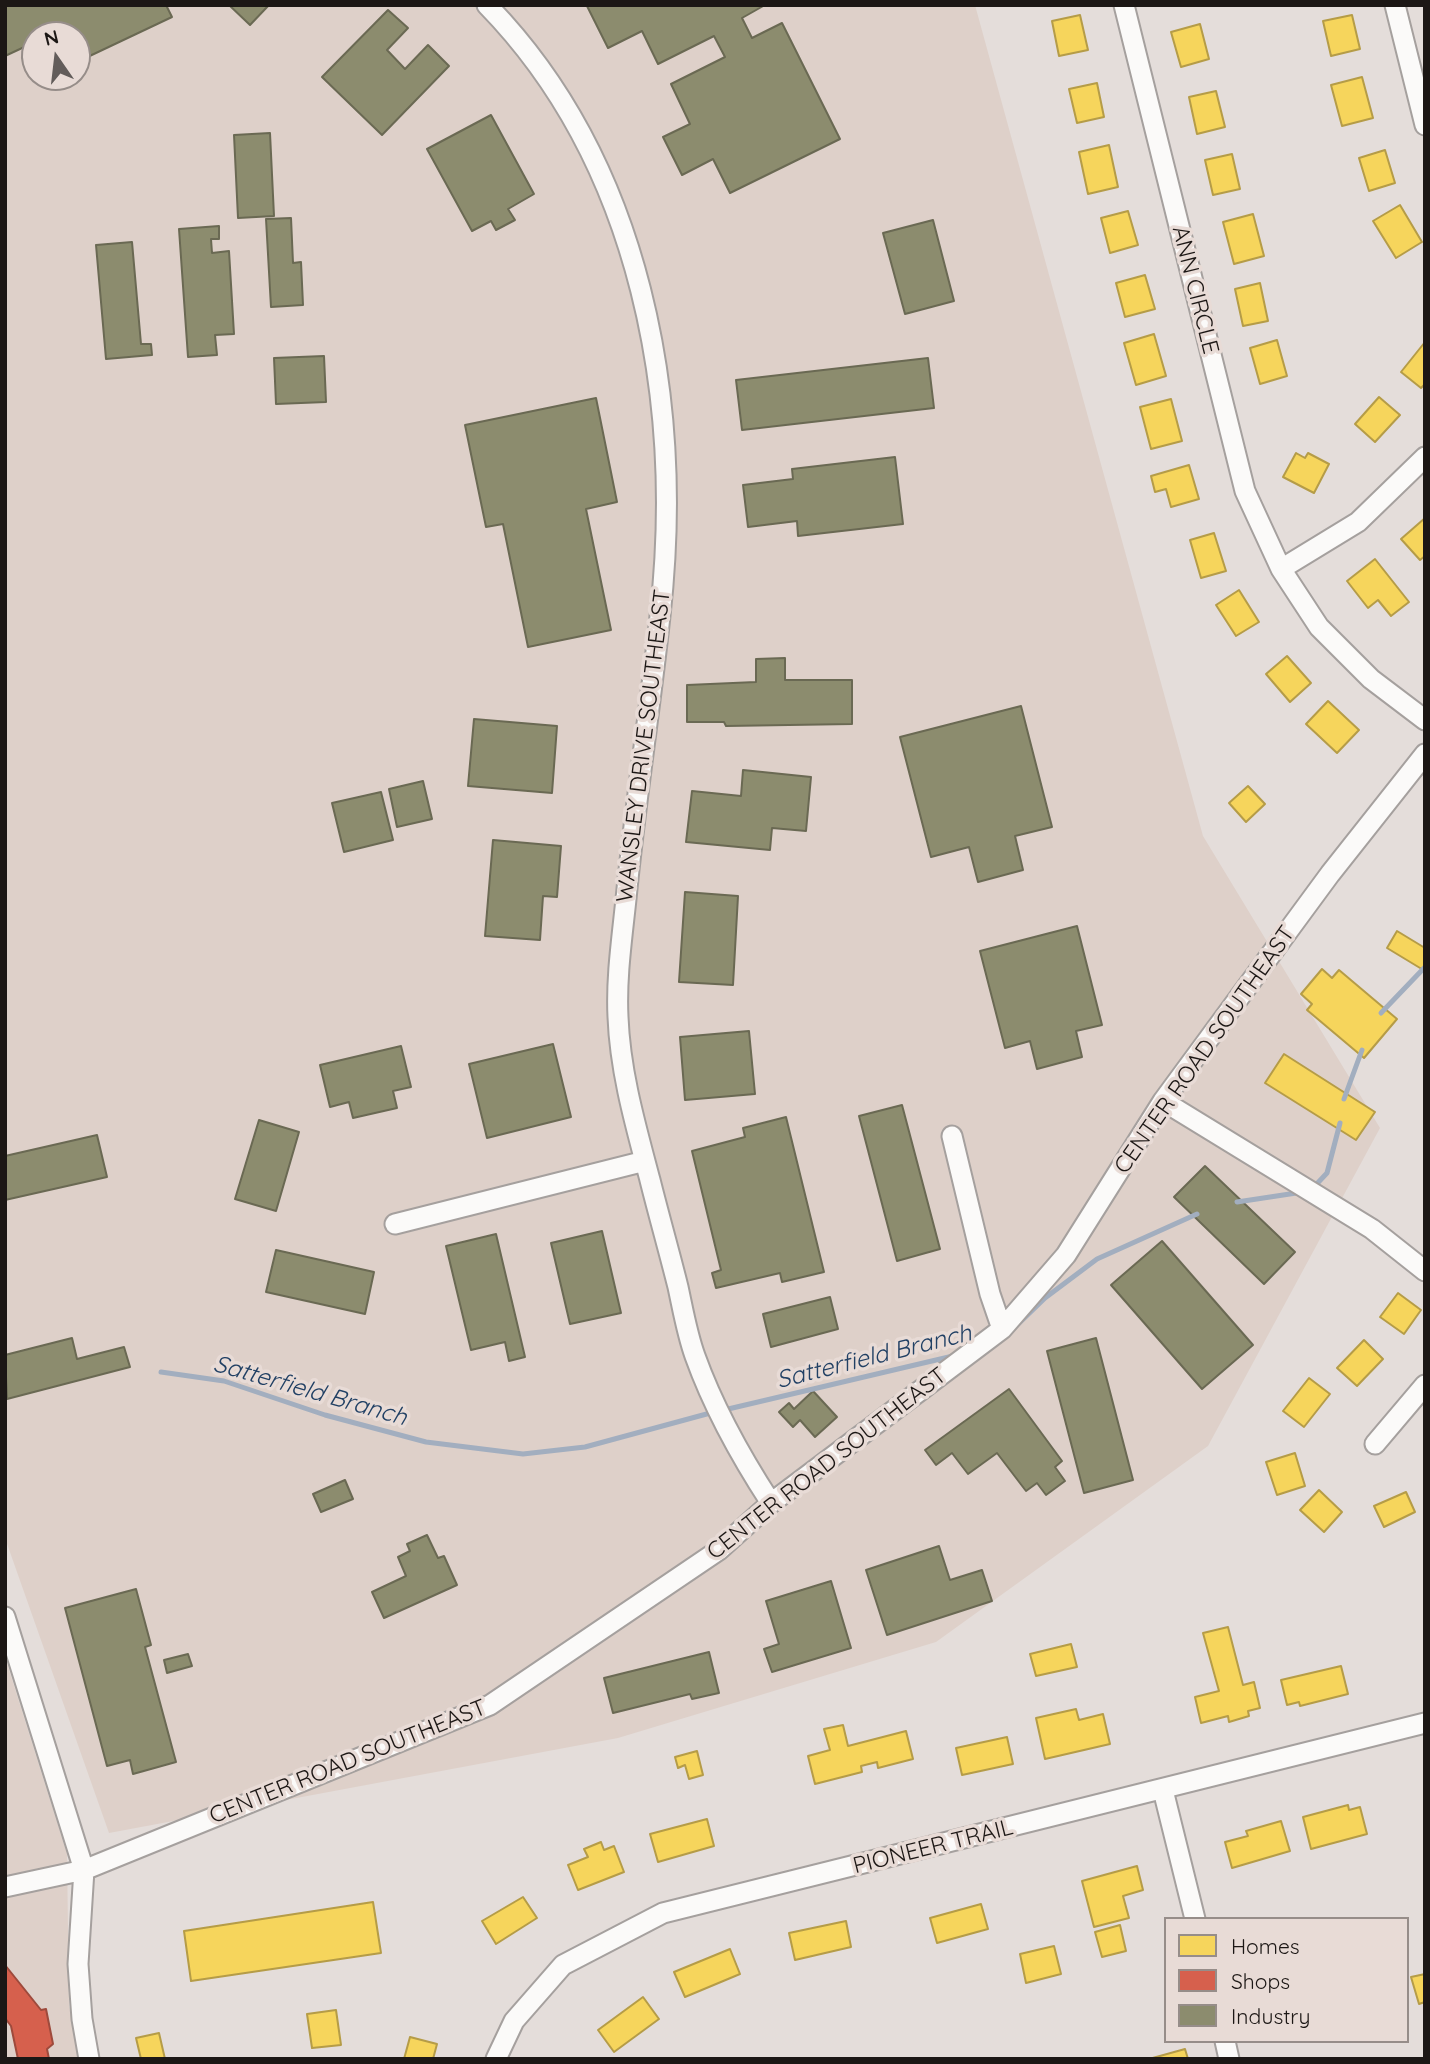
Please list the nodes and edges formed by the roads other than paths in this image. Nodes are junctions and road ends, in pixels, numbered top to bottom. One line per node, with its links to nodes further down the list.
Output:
1 (487, 5): 11 (street, WANSLEY DRIVE SOUTHEAST)
2 (1124, 5): 6 (street, ANN CIRCLE)
3 (1395, 5): 4 (street)
4 (1425, 125)
5 (1425, 457): 6 (street)
6 (1281, 569): 7 (street, ANN CIRCLE)
7 (1425, 720)
8 (1425, 754): 9 (street, CENTER ROAD SOUTHEAST)
9 (1163, 1101): 13 (street); 14 (street, CENTER ROAD SOUTHEAST)
10 (952, 1136): 14 (street)
11 (645, 1161): 12 (street); 17 (street, WANSLEY DRIVE SOUTHEAST)
12 (395, 1224)
13 (1425, 1270)
14 (1002, 1329): 17 (street, CENTER ROAD SOUTHEAST)
15 (1425, 1385): 16 (street)
16 (1375, 1444)
17 (771, 1503): 21 (street, CENTER ROAD SOUTHEAST)
18 (5, 1617): 21 (street)
19 (1425, 1723): 20 (street, PIONEER TRAIL)
20 (1163, 1790): 23 (street); 25 (street, PIONEER TRAIL)
21 (84, 1870): 22 (street, CENTER ROAD SOUTHEAST); 24 (street)
22 (5, 1887)
23 (1195, 1917)
24 (89, 2059)
25 (496, 2059)

